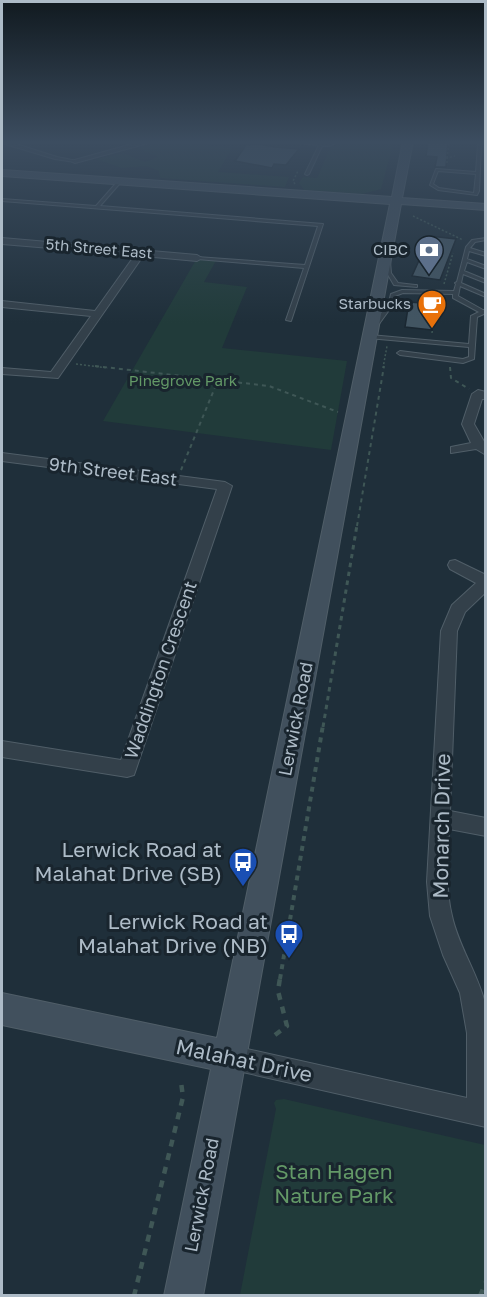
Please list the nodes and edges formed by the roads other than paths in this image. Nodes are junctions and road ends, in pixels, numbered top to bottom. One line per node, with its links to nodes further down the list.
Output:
1 (23, 202): 7 (lane)
2 (102, 202): 7 (lane)
3 (347, 202): 11 (main road)
4 (388, 202): 5 (main road)
5 (395, 202): 8 (main road); 11 (main road, Lerwick Road)
6 (427, 202): 8 (main road)
7 (97, 207): 20 (lane)
8 (443, 207): 9 (main road); 10 (main road); 11 (main road)
9 (486, 207)
10 (486, 213)
11 (391, 227): 14 (main road, Lerwick Road)
12 (486, 239): 15 (lane)
13 (2, 241): 16 (street, 5th Street East)
14 (387, 248): 25 (lane); 31 (main road, Lerwick Road)
15 (467, 249): 17 (lane); 19 (lane)
16 (141, 253): 18 (street, 5th Street East); 29 (street)
17 (486, 255)
18 (197, 258): 20 (lane)
19 (464, 258): 21 (lane); 22 (lane)
20 (307, 267): 30 (lane)
21 (486, 268)
22 (461, 271): 23 (lane); 24 (lane)
23 (486, 282)
24 (457, 283): 25 (lane); 26 (lane)
25 (456, 292): 28 (lane); 31 (lane)
26 (486, 296)
27 (2, 304): 29 (street)
28 (484, 311): 32 (lane)
29 (97, 314): 34 (street)
30 (289, 320)
31 (371, 333): 32 (lane); 46 (main road, Lerwick Road)
32 (472, 346): 33 (lane)
33 (400, 353)
34 (2, 371)
35 (482, 395): 36 (street)
36 (482, 448): 37 (street)
37 (456, 450)
38 (2, 457): 39 (street, 9th Street East)
39 (225, 486): 42 (street, Waddington Crescent)
40 (455, 565): 41 (street)
41 (486, 582): 43 (street, Monarch Drive)
42 (2, 749)
43 (440, 818): 44 (street); 47 (street, Monarch Drive)
44 (486, 827)
45 (2, 1010): 46 (main road, Malahat Drive)
46 (229, 1057): 47 (street, Malahat Drive); 48 (main road, Lerwick Road)
47 (483, 1114)
48 (183, 1296)

